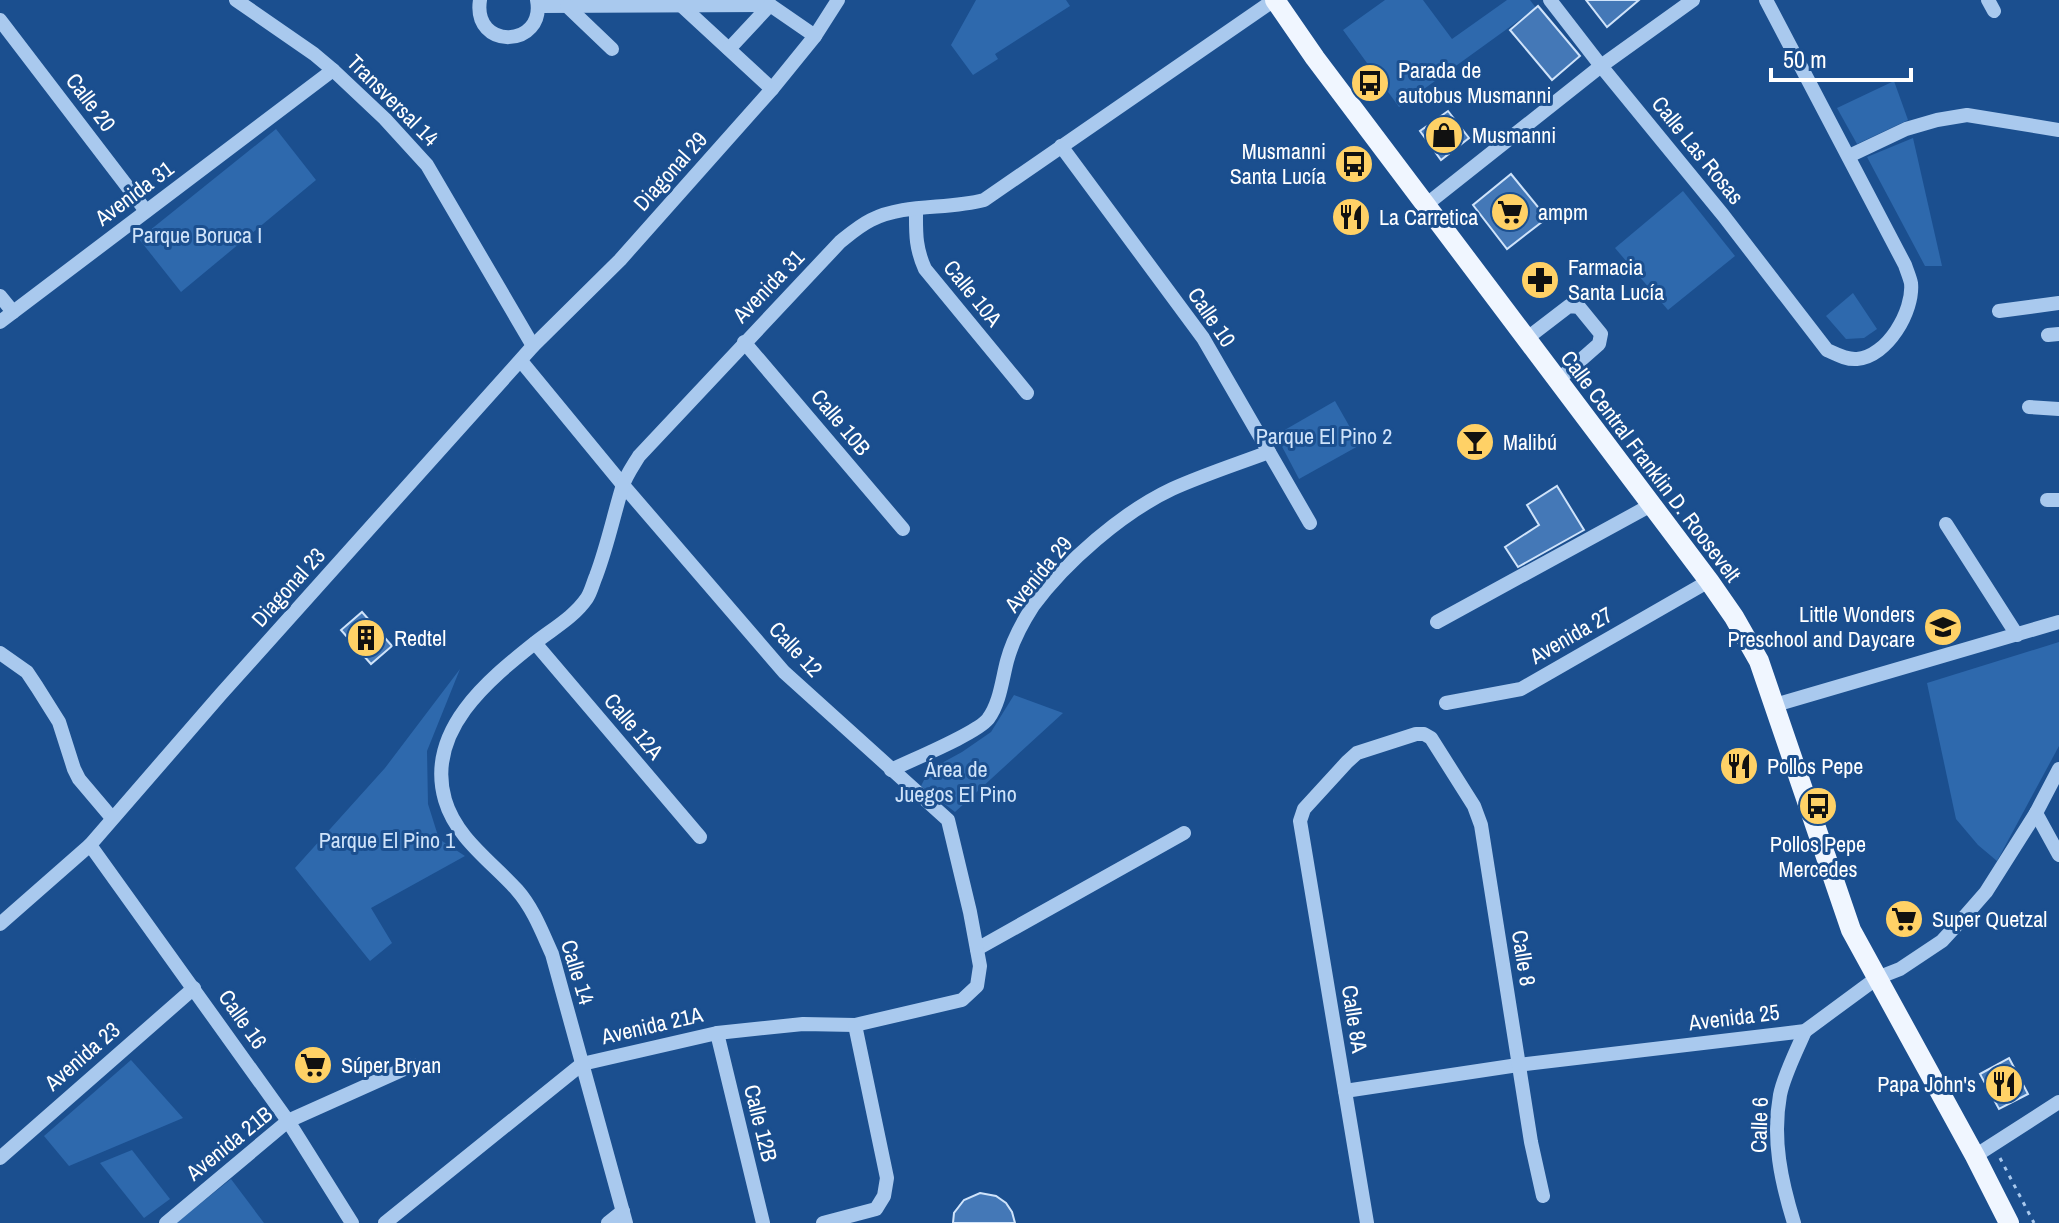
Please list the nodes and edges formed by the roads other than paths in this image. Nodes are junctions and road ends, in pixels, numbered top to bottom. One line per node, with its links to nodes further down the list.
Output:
1 (236, 0): 17 (street, Transversal 14)
2 (838, 0): 13 (street, Diagonal 29)
3 (1274, 0): 20 (street, Avenida 31); 22 (main road, Calle Central Franklin D. Roosevelt)
4 (1550, 0): 16 (street, Calle Las Rosas)
5 (1693, 0): 16 (street)
6 (1766, 0): 21 (street)
7 (478, 1): 8 (street)
8 (538, 3): 11 (street)
9 (681, 5): 10 (street); 11 (street); 15 (street)
10 (770, 5): 13 (street); 15 (street)
11 (567, 6): 14 (street)
12 (0, 20): 24 (street, Calle 20)
13 (815, 36): 18 (street, Diagonal 29)
14 (612, 49)
15 (729, 49): 18 (street)
16 (1601, 66): 21 (street, Calle Las Rosas); 22 (street)
17 (333, 70): 24 (street, Avenida 31); 32 (street, Transversal 14)
18 (772, 89): 32 (street, Diagonal 29)
19 (2059, 130): 21 (street)
20 (1061, 146): 23 (street, Avenida 31); 38 (street, Calle 10)
21 (1849, 156)
22 (1427, 204): 30 (main road, Calle Central Franklin D. Roosevelt)
23 (916, 209): 31 (street, Avenida 31); 35 (street, Calle 10A)
24 (146, 211): 28 (street, Avenida 31)
25 (0, 296): 28 (street)
26 (2059, 303): 27 (street)
27 (1999, 311)
28 (13, 312): 29 (street, Avenida 31)
29 (0, 322)
30 (1526, 339): 34 (main road, Calle Central Franklin D. Roosevelt); 34 (street)
31 (744, 342): 39 (street, Avenida 31); 43 (street, Calle 10B)
32 (533, 346): 33 (street, Diagonal 29)
33 (521, 361): 39 (street, Calle 12); 56 (street, Diagonal 23)
34 (1557, 381): 40 (main road, Calle Central Franklin D. Roosevelt)
35 (1027, 393)
36 (2029, 407): 37 (street)
37 (2059, 409)
38 (1269, 452): 41 (street, Calle 10); 54 (street, Avenida 29)
39 (623, 485): 48 (street, Avenida 31); 54 (street, Calle 12)
40 (1651, 505): 44 (main road, Calle Central Franklin D. Roosevelt); 45 (street)
41 (1310, 523)
42 (1946, 524): 47 (street)
43 (903, 529)
44 (1709, 581): 50 (street, Avenida 27); 51 (main road, Calle Central Franklin D. Roosevelt)
45 (1437, 622)
46 (2059, 622): 47 (street)
47 (2017, 635): 51 (street)
48 (535, 643): 52 (street, Avenida 31); 59 (street, Calle 12A)
49 (0, 653): 56 (street)
50 (1446, 703)
51 (1775, 705): 64 (main road, Calle Central Franklin D. Roosevelt)
52 (442, 761): 70 (street, Calle 14)
53 (2059, 769): 55 (street, Avenida 25)
54 (891, 770): 63 (street, Calle 12)
55 (2036, 813): 61 (street); 64 (street, Avenida 25)
56 (112, 818): 60 (street, Diagonal 23)
57 (1300, 821): 72 (street, Calle 8); 73 (street, Calle 8A)
58 (1184, 833): 63 (street)
59 (700, 837)
60 (90, 845): 62 (street, Diagonal 23); 66 (street, Calle 16)
61 (2059, 855)
62 (0, 924)
63 (977, 949): 65 (street, Calle 12)
64 (1877, 978): 68 (street, Avenida 25); 76 (main road, Calle Central Franklin D. Roosevelt)
65 (977, 986): 67 (street, Avenida 21A)
66 (194, 988): 75 (street, Calle 16); 77 (street, Avenida 23)
67 (855, 1025): 69 (street, Avenida 21A); 85 (street)
68 (1805, 1031): 72 (street, Avenida 25); 87 (street, Calle 6)
69 (717, 1033): 70 (street, Avenida 21A); 84 (street, Calle 12B)
70 (582, 1064): 79 (street, Calle 14); 82 (street, Avenida 21A)
71 (413, 1065): 75 (street, Avenida 21B)
72 (1518, 1065): 73 (street, Avenida 25); 78 (street, Calle 8)
73 (1345, 1091): 86 (street, Calle 8A)
74 (2059, 1102): 76 (street)
75 (288, 1121): 80 (street, Avenida 21B); 81 (street, Calle 16)
76 (1975, 1156): 88 (main road, Calle Central Franklin D. Roosevelt)
77 (0, 1158)
78 (1543, 1196)
79 (624, 1217): 83 (street)
80 (166, 1223)
81 (352, 1223)
82 (385, 1223)
83 (608, 1223)
84 (763, 1223)
85 (823, 1223)
86 (1367, 1223)
87 (1794, 1223)
88 (2009, 1223)

